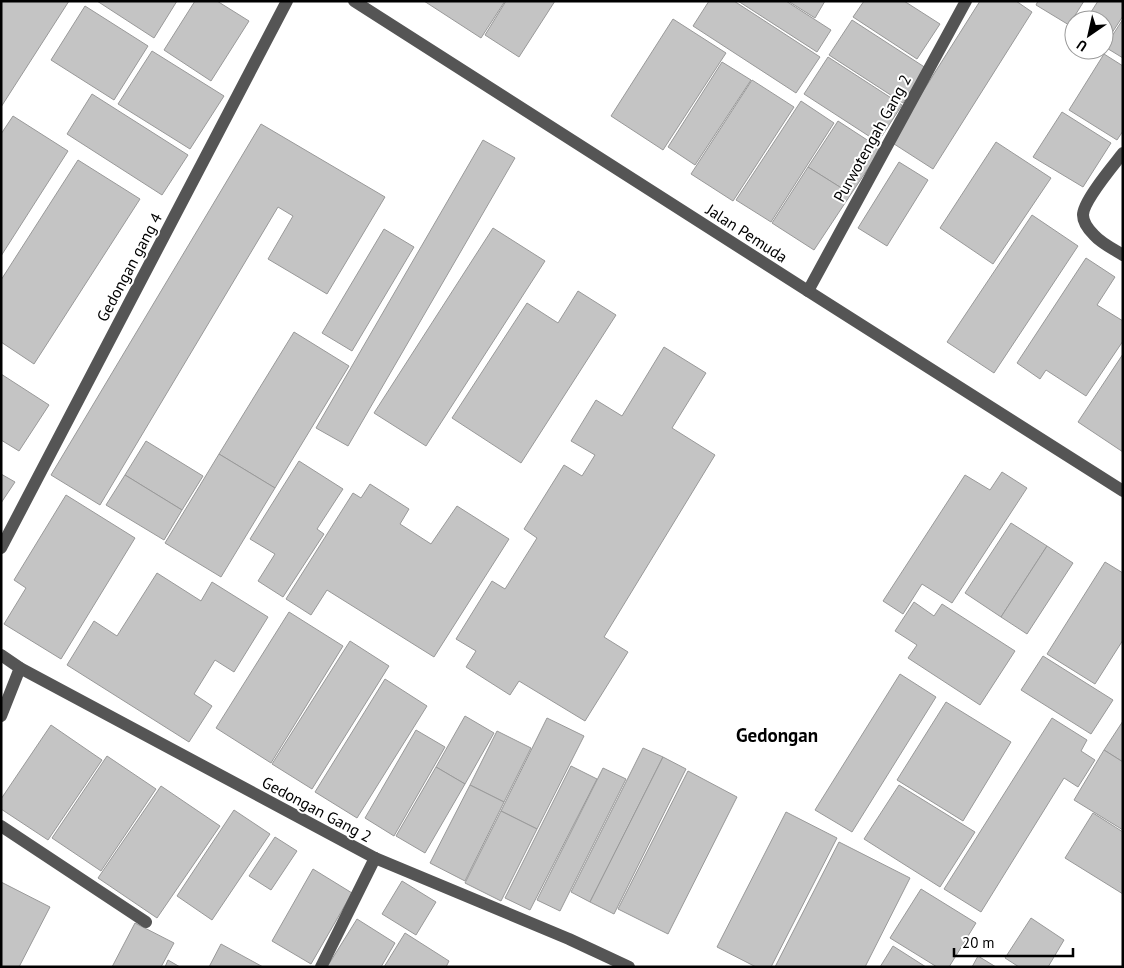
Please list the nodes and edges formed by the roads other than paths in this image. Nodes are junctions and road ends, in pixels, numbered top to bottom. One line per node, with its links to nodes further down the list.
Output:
1 (287, 1): 8 (street, Gedongan gang 4)
2 (354, 1): 6 (street, Jalan Pemuda)
3 (966, 1): 6 (street, Purwotengah Gang 2)
4 (1123, 153): 5 (street)
5 (1123, 255)
6 (808, 291): 7 (street, Jalan Pemuda)
7 (1123, 490)
8 (1, 548)
9 (1, 656): 10 (street, Gedongan Gang 2)
10 (20, 668): 11 (street); 13 (street, Gedongan Gang 2)
11 (1, 716)
12 (1, 826): 14 (street)
13 (375, 858): 15 (street); 16 (street, Gedongan Gang 2)
14 (146, 922)
15 (321, 967)
16 (629, 967)

